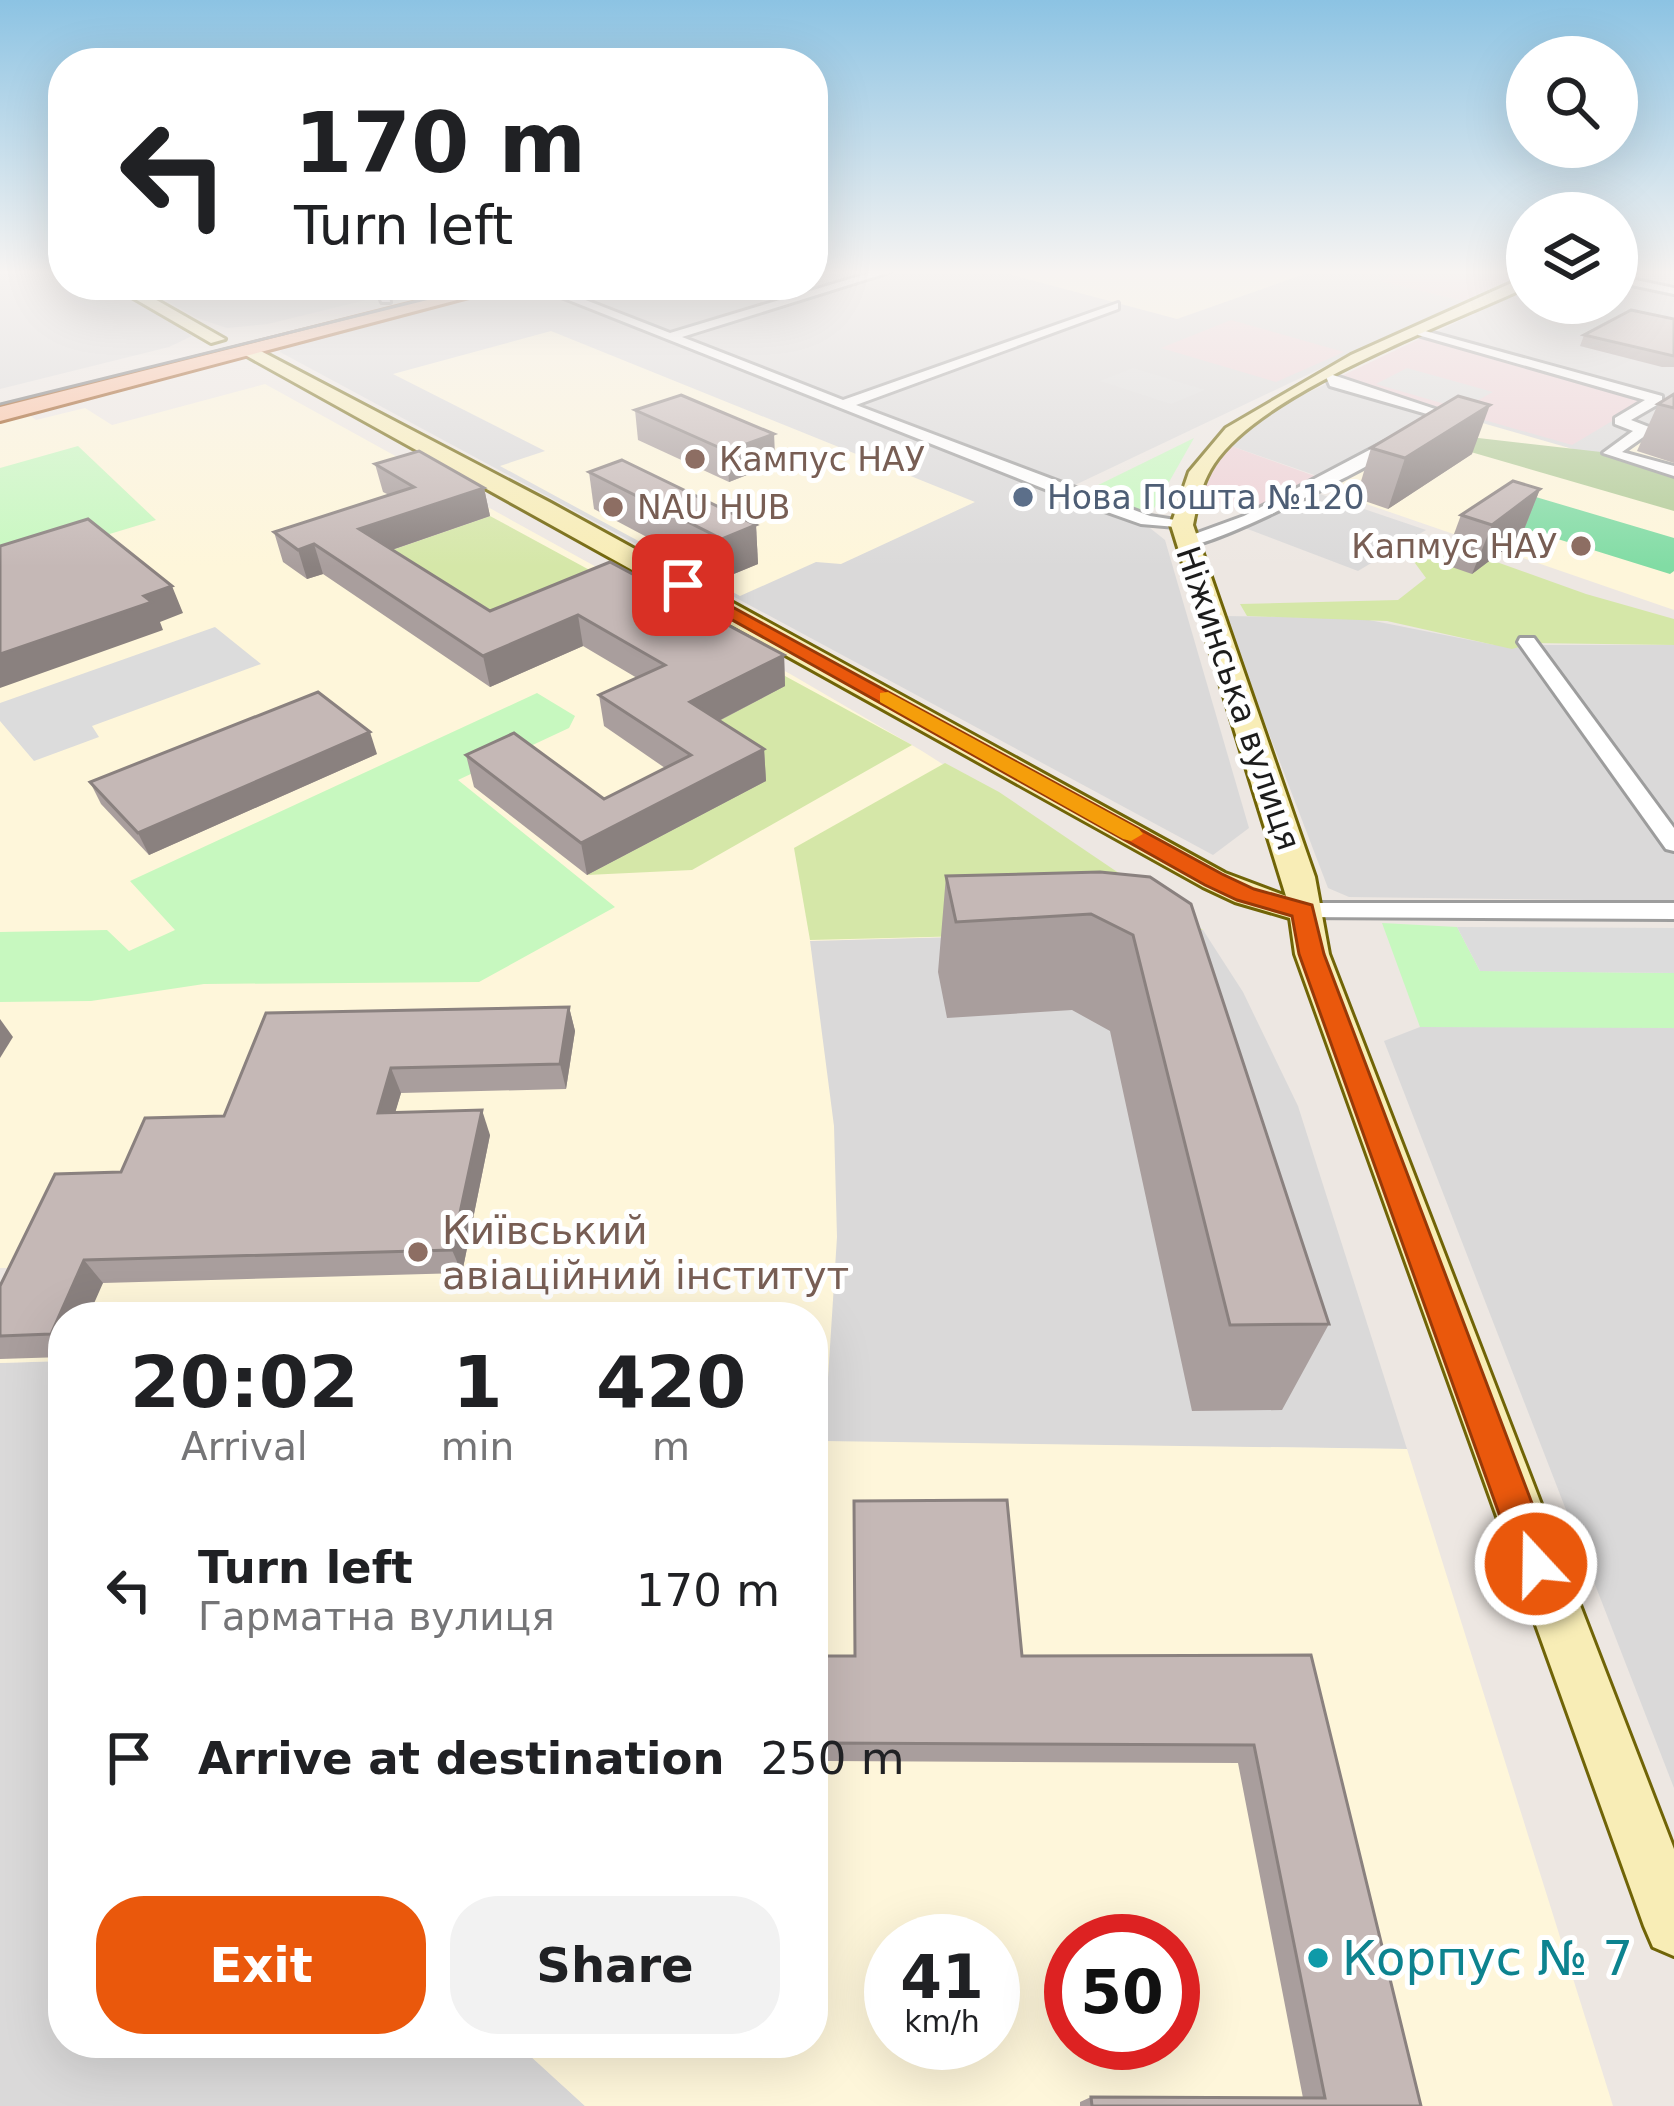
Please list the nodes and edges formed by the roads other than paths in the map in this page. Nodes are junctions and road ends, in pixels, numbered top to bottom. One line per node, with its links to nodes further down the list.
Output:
1 (89, 370): 9 (main road)
2 (170, 370): 13 (main road)
3 (283, 370): 19 (main road)
4 (755, 370): 11 (street, Ніжинська вулиця)
5 (940, 370): 11 (street)
6 (1339, 370): 8 (main road)
7 (1556, 370): 10 (street)
8 (1329, 375): 15 (main road); 15 (street)
9 (0, 392)
10 (1657, 399): 12 (street); 14 (street)
11 (844, 405): 15 (street, Ніжинська вулиця)
12 (1674, 405)
13 (0, 413)
14 (1674, 471)
15 (1184, 534): 19 (main road, Ніжинська вулиця)
16 (1527, 642): 17 (street)
17 (1674, 844)
18 (1674, 910): 19 (street)
19 (1303, 911): 20 (main road, Ніжинська вулиця)
20 (1674, 1926)

